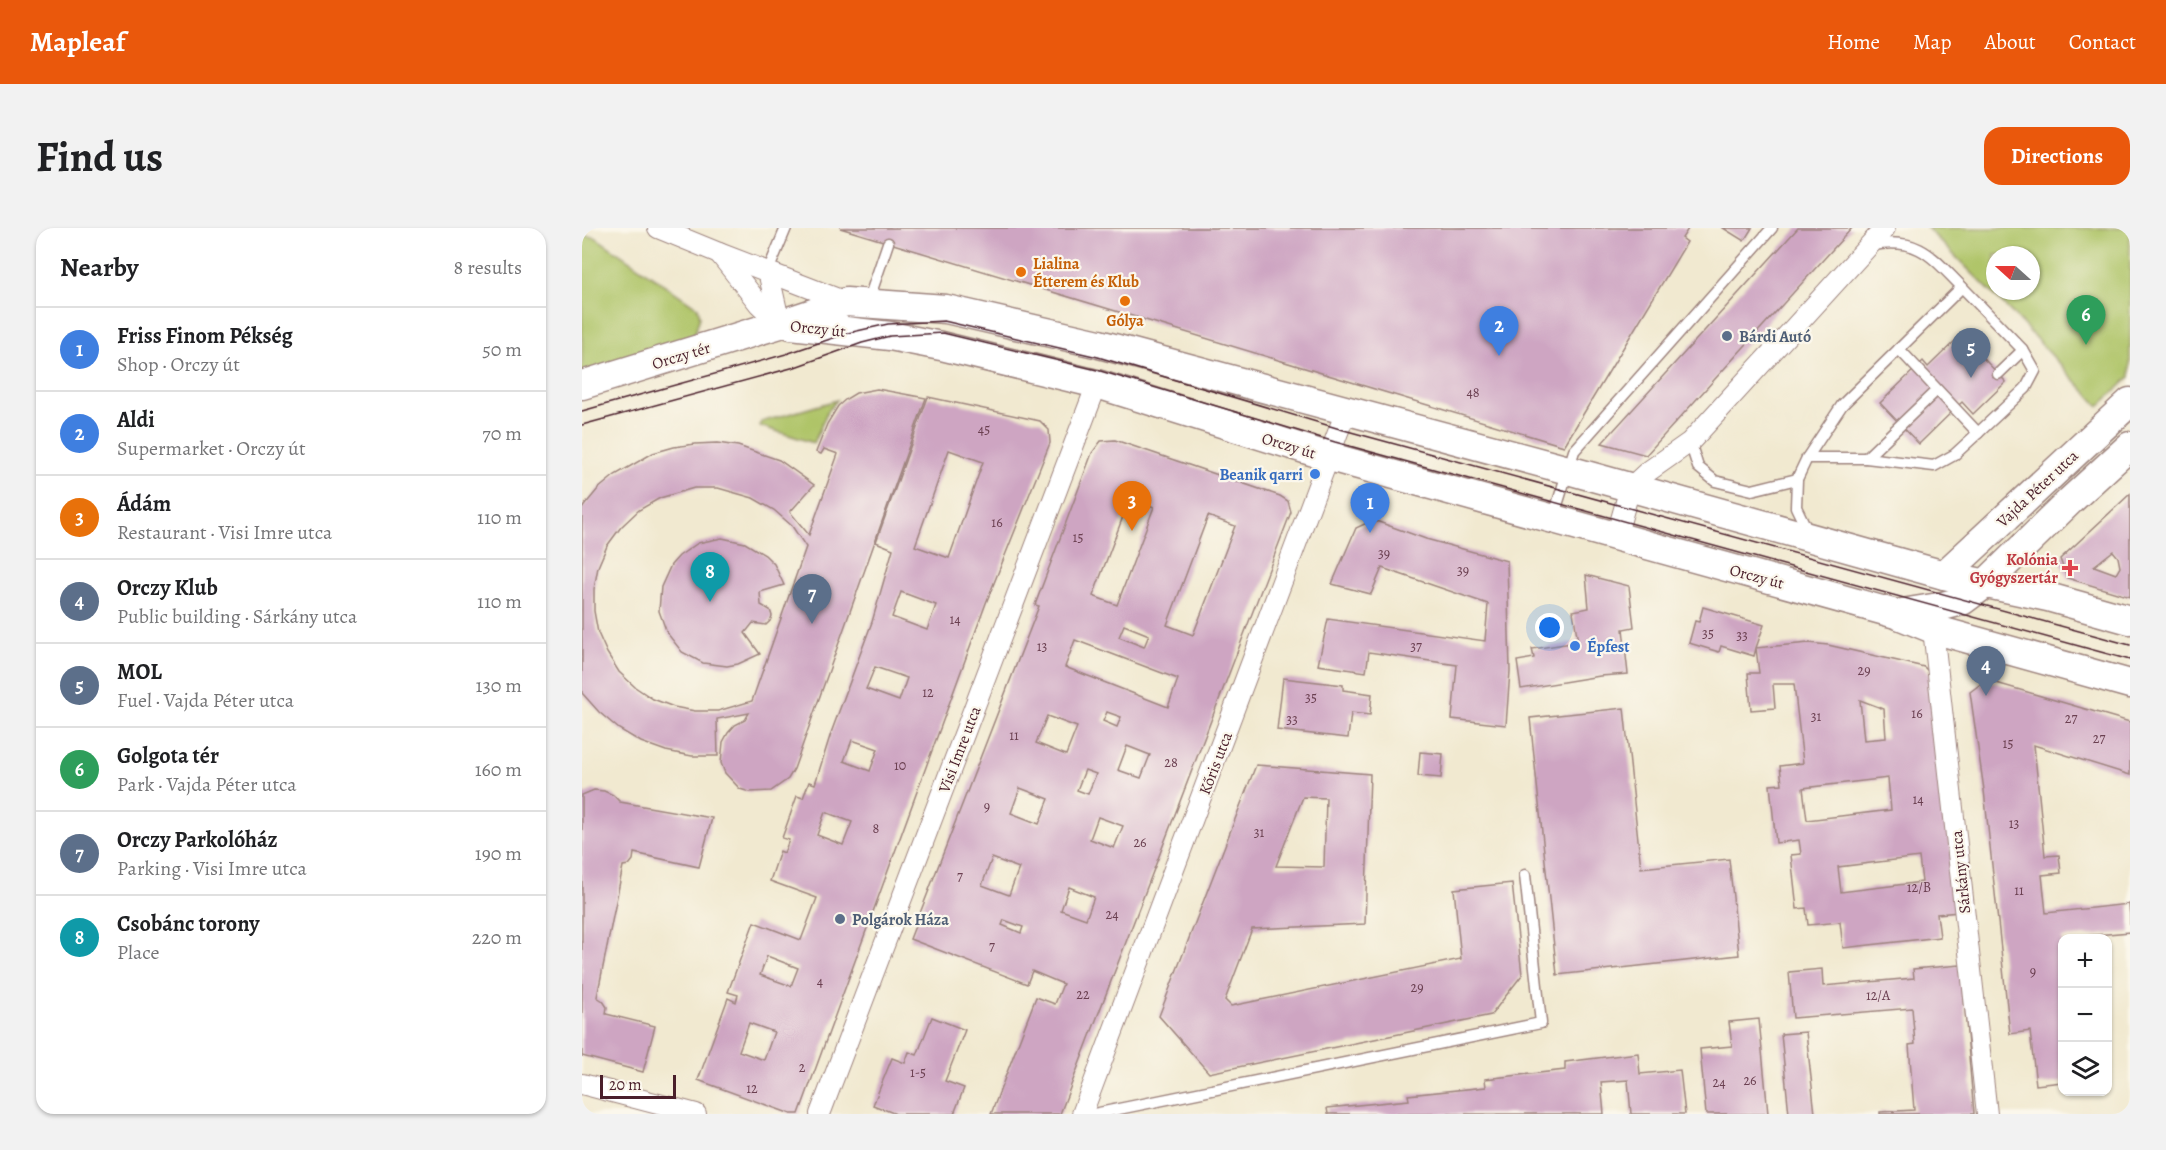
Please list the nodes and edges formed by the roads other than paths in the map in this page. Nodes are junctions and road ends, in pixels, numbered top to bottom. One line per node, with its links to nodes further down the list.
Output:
1 (658, 228): 7 (street)
2 (786, 228): 8 (lane)
3 (1772, 228): 26 (lane)
4 (1885, 228): 6 (street)
5 (888, 243): 10 (lane)
6 (1870, 245): 9 (lane); 21 (street)
7 (718, 254): 8 (street); 11 (street)
8 (768, 271): 10 (street); 11 (street)
9 (1962, 288): 12 (lane); 13 (lane)
10 (857, 302): 11 (street, Orczy út); 19 (street, Orczy út)
11 (780, 324): 15 (street, Orczy út); 16 (street, Orczy tér)
12 (1899, 349): 17 (lane); 24 (lane)
13 (2023, 350): 14 (lane); 20 (lane)
14 (1998, 374)
15 (1097, 384): 23 (street, Orczy út); 41 (street, Visi Imre utca)
16 (582, 385)
17 (1937, 390): 20 (lane); 25 (lane)
18 (2130, 402): 32 (street, Vajda Péter utca)
19 (1346, 411): 23 (street, Kőris utca); 26 (street, Orczy út)
20 (1978, 433): 25 (lane)
21 (1690, 442): 27 (lane); 28 (street)
22 (2130, 446): 33 (street, Vajda Péter utca)
23 (1330, 457): 29 (street, Orczy út); 42 (street, Kőris utca)
24 (1807, 458): 25 (lane); 27 (lane)
25 (1866, 458)
26 (1568, 470): 28 (street, Orczy út); 29 (lane)
27 (1797, 479): 31 (lane)
28 (1630, 488): 30 (street); 31 (street, Orczy út)
29 (1553, 518): 30 (street, Orczy út)
30 (1616, 537): 34 (street, Orczy út)
31 (1812, 537): 32 (street, Orczy út)
32 (1944, 575): 33 (street, Orczy út)
33 (1986, 584): 34 (street, Vajda Péter utca); 35 (street, Orczy út)
34 (1896, 614): 36 (street, Orczy út)
35 (2130, 620)
36 (1933, 629): 37 (street, Orczy út); 44 (street, Sárkány utca)
37 (2130, 684)
38 (1525, 875): 43 (lane)
39 (582, 1084): 40 (street)
40 (696, 1114)
41 (820, 1114)
42 (1082, 1114)
43 (1094, 1114)
44 (1987, 1114)

